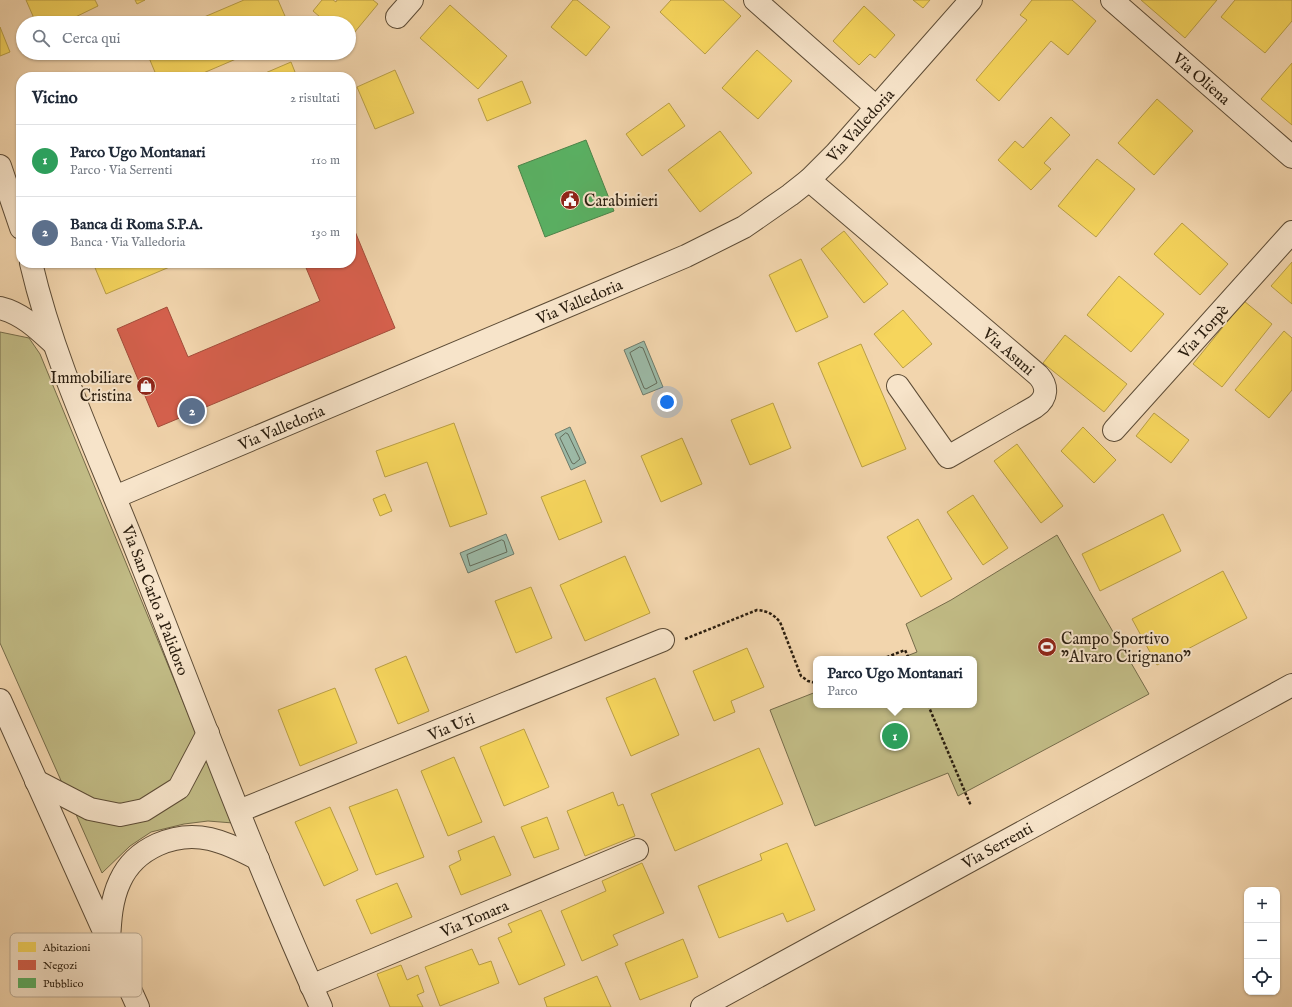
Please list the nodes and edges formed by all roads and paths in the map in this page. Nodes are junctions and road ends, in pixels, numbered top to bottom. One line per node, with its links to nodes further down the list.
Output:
1 (412, 0): 5 (street)
2 (755, 0): 6 (street)
3 (971, 0): 6 (street, Via Valledoria)
4 (1112, 0): 7 (street, Via Oliena)
5 (397, 17)
6 (876, 107): 9 (street, Via Valledoria)
7 (1292, 157)
8 (0, 166): 10 (street)
9 (809, 180): 15 (street, Via Asuni); 17 (street, Via Valledoria)
10 (16, 213)
11 (1292, 232): 16 (street, Via Torpè)
12 (32, 268): 14 (street, Via San Carlo a Palidoro)
13 (0, 308): 14 (street, Via San Carlo a Palidoro)
14 (52, 342): 17 (street, Via San Carlo a Palidoro)
15 (898, 386)
16 (1114, 430)
17 (115, 497): 25 (street, Via San Carlo a Palidoro)
18 (662, 640): 21 (path); 28 (street, Via Uri)
19 (890, 656): 20 (path)
20 (908, 656)
21 (813, 682)
22 (1292, 685): 37 (street, Via Serrenti)
23 (0, 700): 26 (street)
24 (929, 708): 27 (path)
25 (208, 733): 26 (street); 28 (street, Via San Carlo a Palidoro)
26 (36, 781): 31 (street)
27 (971, 806)
28 (239, 811): 30 (street, Via San Carlo a Palidoro)
29 (637, 850): 33 (street, Via Tonara)
30 (258, 859): 32 (street); 33 (street, Via San Carlo a Palidoro)
31 (104, 933)
32 (109, 933)
33 (312, 986): 36 (street, Via San Carlo a Palidoro)
34 (133, 997): 35 (street)
35 (138, 1007)
36 (321, 1007)
37 (702, 1007)

